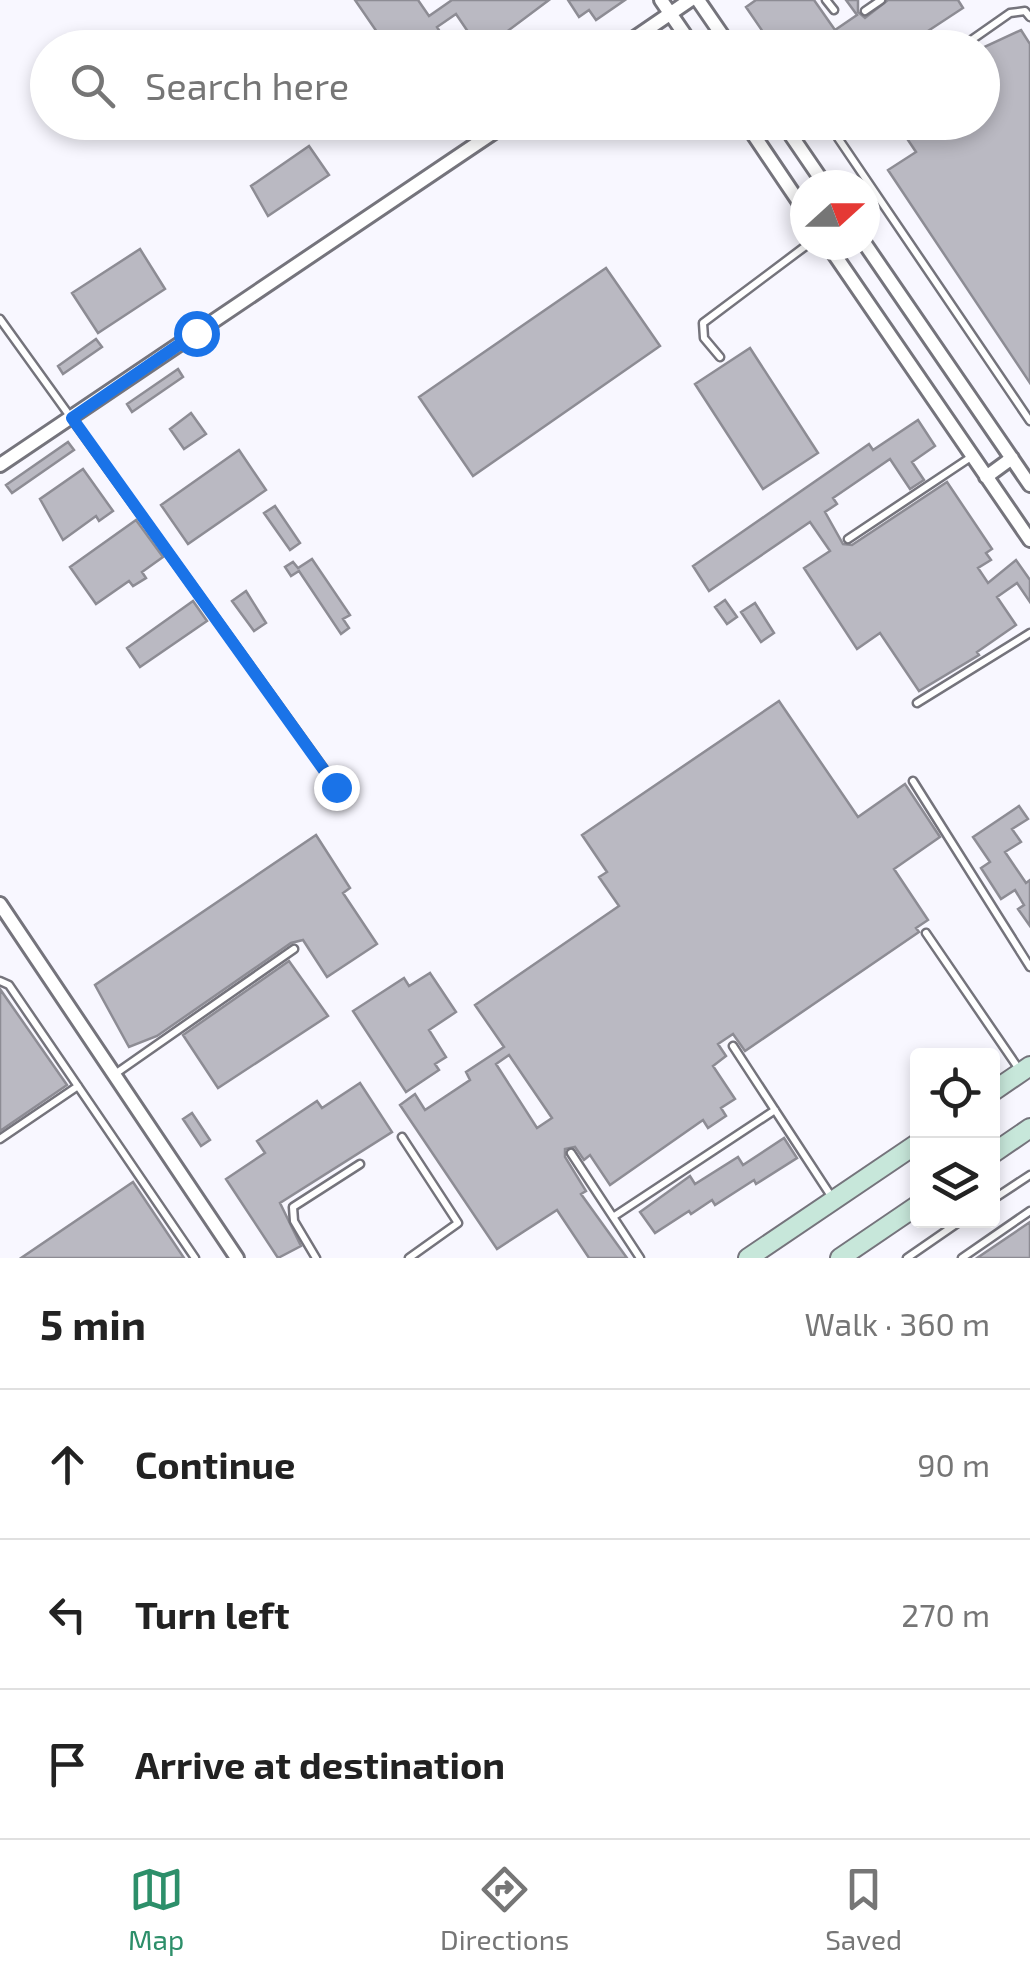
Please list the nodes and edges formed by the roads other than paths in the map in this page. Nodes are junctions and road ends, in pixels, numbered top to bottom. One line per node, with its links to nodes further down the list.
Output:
1 (661, 0): 8 (street)
2 (690, 0): 8 (street)
3 (698, 0): 12 (street)
4 (826, 0): 6 (lane)
5 (882, 0): 7 (lane)
6 (834, 10)
7 (865, 11)
8 (670, 14): 10 (street); 11 (street)
9 (1030, 18): 13 (lane)
10 (646, 30)
11 (681, 30)
12 (718, 30)
13 (986, 30)
14 (482, 140): 25 (street)
15 (757, 140): 19 (street)
16 (794, 140): 18 (street)
17 (839, 140): 26 (lane)
18 (815, 170)
19 (790, 189)
20 (790, 258): 24 (lane)
21 (838, 260): 27 (street)
22 (876, 260): 28 (street)
23 (0, 319): 25 (lane)
24 (720, 357)
25 (72, 418): 29 (street); 37 (lane)
26 (1030, 421)
27 (972, 456): 30 (street); 32 (lane)
28 (1012, 458): 30 (street); 31 (street)
29 (0, 465)
30 (986, 476): 33 (street)
31 (1030, 484)
32 (848, 540)
33 (1030, 540)
34 (1030, 633): 35 (lane)
35 (917, 703)
36 (913, 781): 41 (lane)
37 (336, 787)
38 (0, 904): 45 (street)
39 (926, 933): 44 (lane)
40 (294, 949): 45 (lane)
41 (1030, 967)
42 (0, 982): 46 (lane)
43 (733, 1046): 48 (lane)
44 (1025, 1069): 47 (main road)
45 (114, 1075): 64 (street)
46 (78, 1086): 51 (lane); 63 (lane)
47 (1000, 1086)
48 (774, 1110): 58 (lane); 61 (lane)
49 (1030, 1128): 53 (main road)
50 (402, 1137): 66 (lane)
51 (0, 1138)
52 (910, 1148): 58 (main road)
53 (1000, 1149)
54 (571, 1153): 61 (lane)
55 (360, 1164): 65 (lane)
56 (1030, 1175): 57 (lane)
57 (1000, 1195)
58 (834, 1200): 68 (main road)
59 (910, 1210): 69 (main road)
60 (1030, 1211): 71 (lane)
61 (613, 1217): 67 (lane)
62 (950, 1228): 70 (lane)
63 (195, 1258)
64 (237, 1258)
65 (316, 1258)
66 (409, 1258)
67 (640, 1258)
68 (748, 1258)
69 (840, 1258)
70 (906, 1258)
71 (962, 1258)

